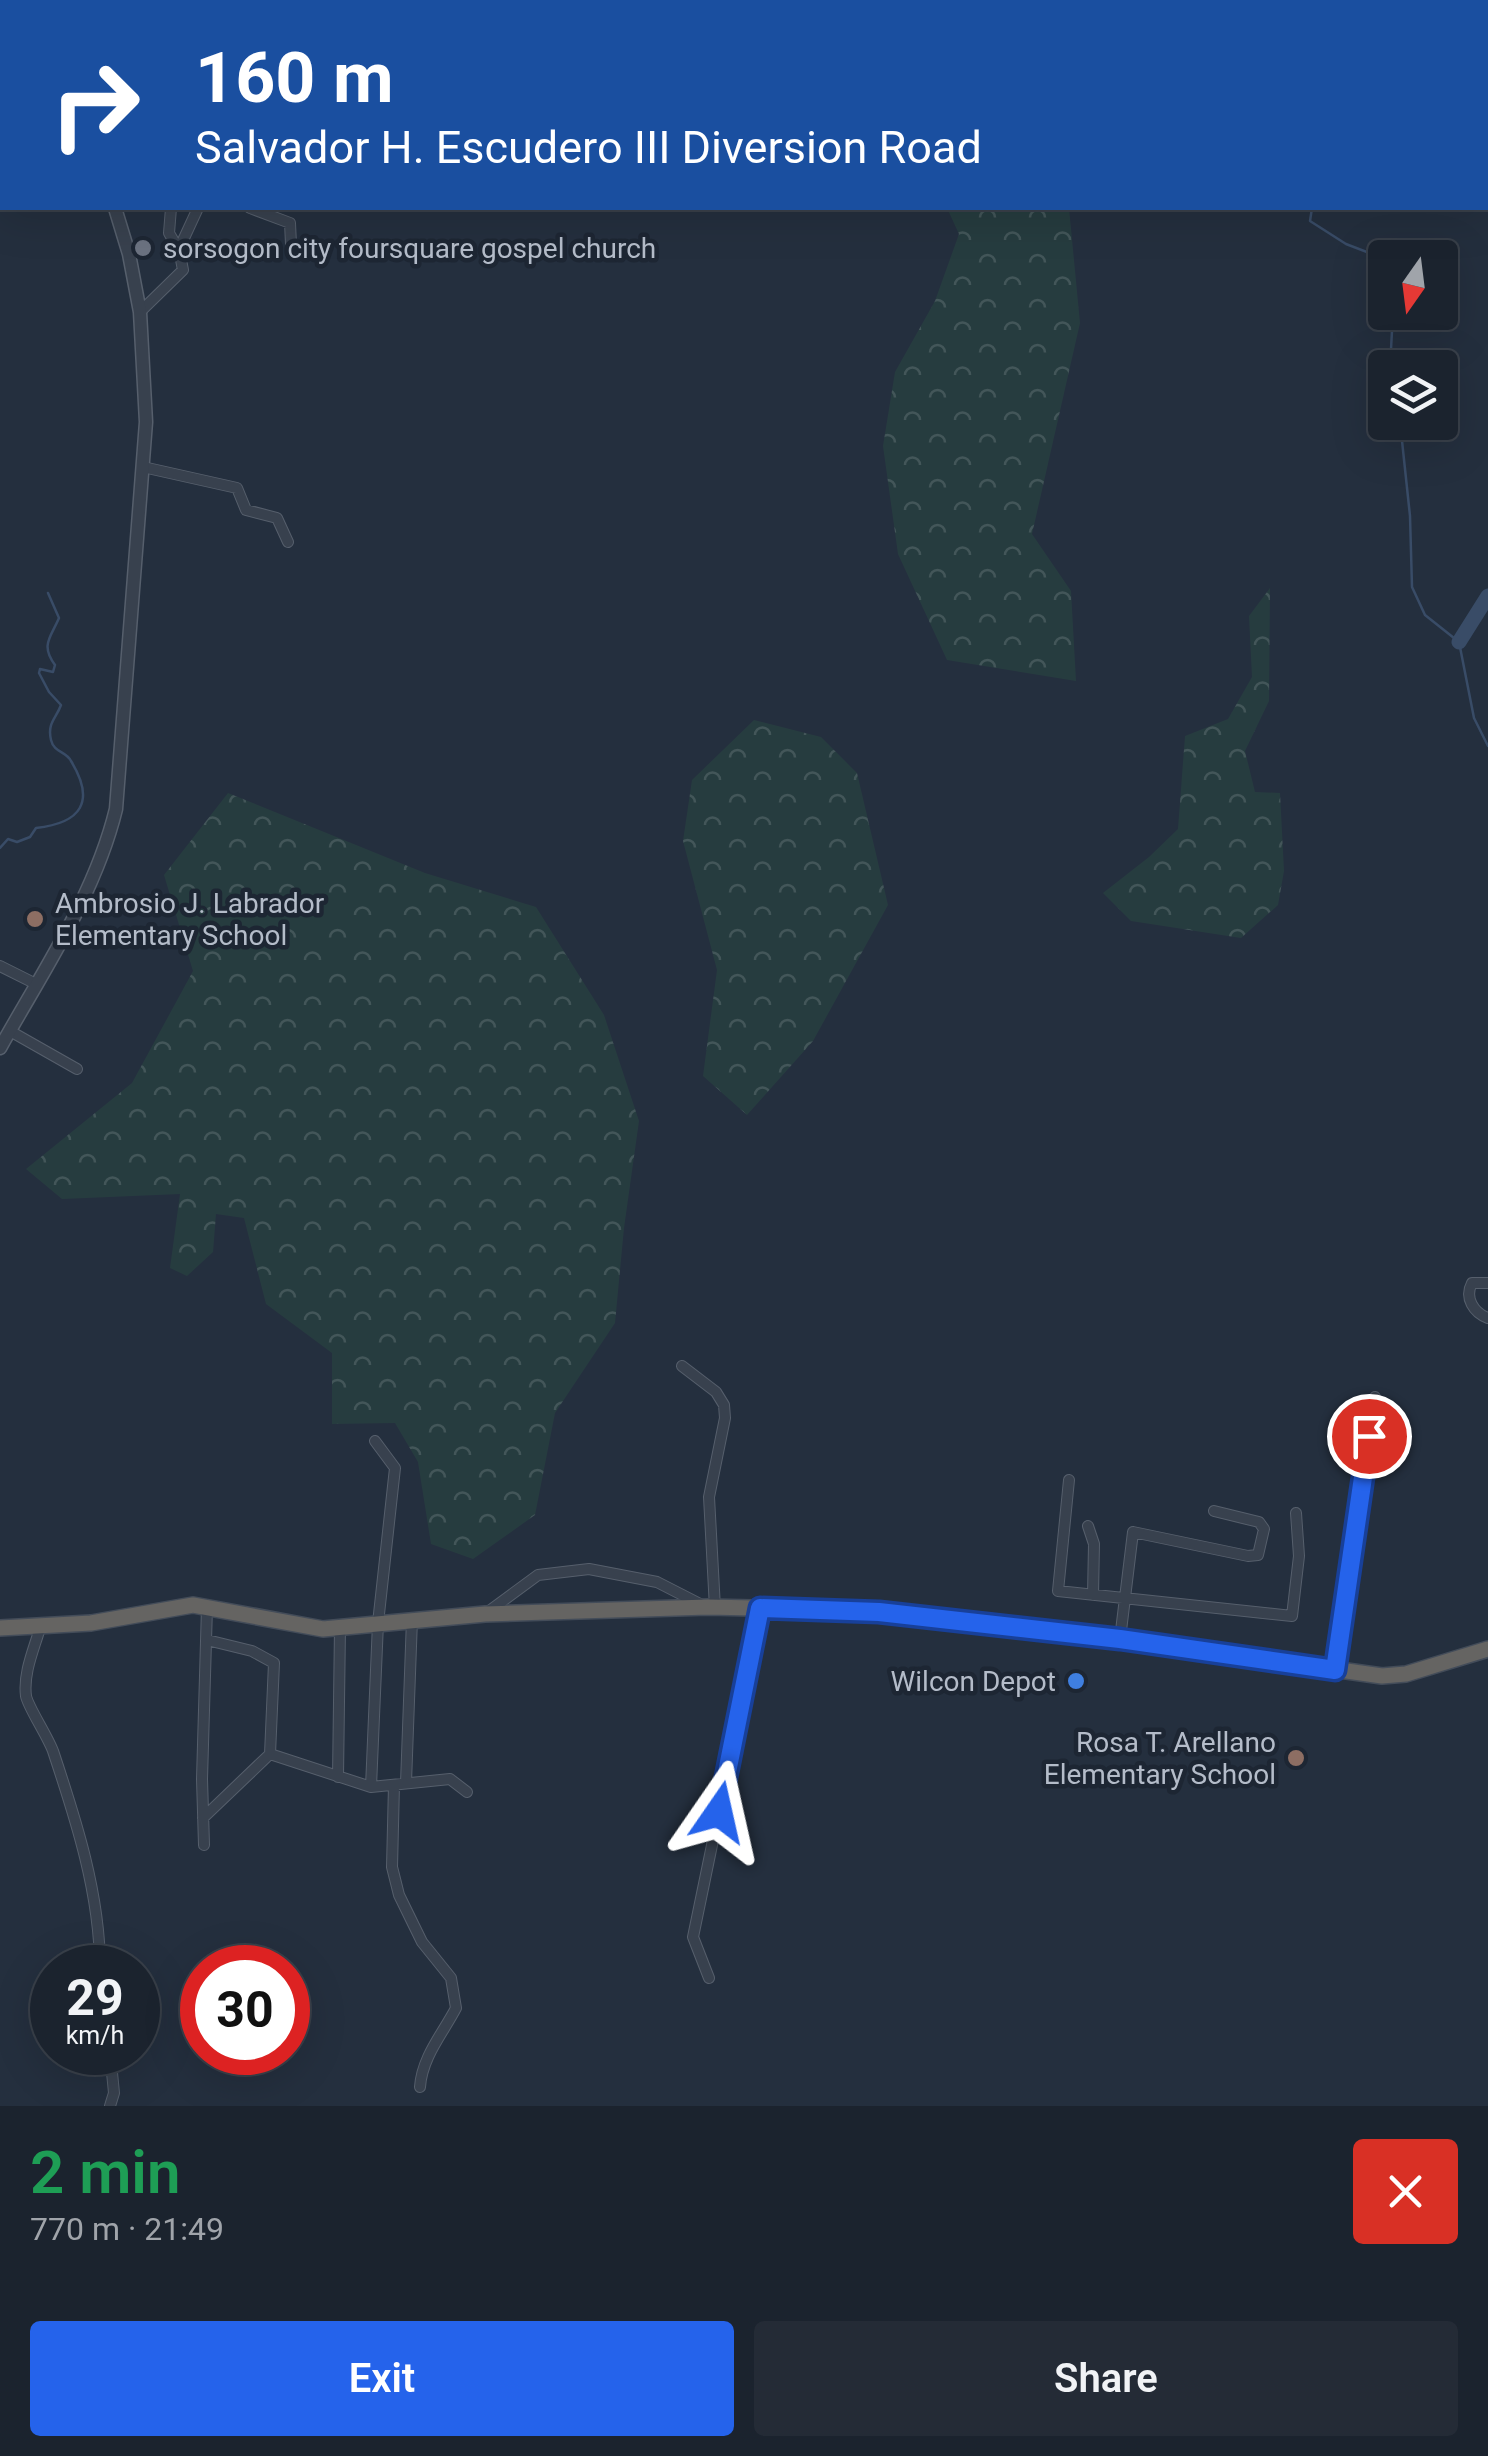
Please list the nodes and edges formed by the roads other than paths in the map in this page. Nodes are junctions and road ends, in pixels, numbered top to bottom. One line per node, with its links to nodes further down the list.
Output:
1 (116, 210): 7 (street)
2 (171, 210): 6 (street)
3 (197, 210): 6 (street)
4 (255, 210): 5 (street)
5 (291, 244)
6 (180, 252): 7 (street)
7 (140, 312): 8 (street)
8 (143, 467): 9 (street); 11 (street)
9 (288, 542)
10 (0, 966): 11 (street)
11 (36, 984): 12 (street)
12 (10, 1031): 13 (street); 14 (street)
13 (0, 1048)
14 (76, 1069)
15 (1488, 1283): 16 (street)
16 (1488, 1318)
17 (682, 1366): 27 (street)
18 (1375, 1396): 38 (street)
19 (375, 1441): 31 (street)
20 (1069, 1480): 24 (street)
21 (1214, 1511): 25 (street)
22 (1296, 1513): 25 (street)
23 (1088, 1526): 24 (street)
24 (1094, 1596): 25 (street)
25 (1125, 1600): 35 (street)
26 (207, 1607): 32 (highway); 34 (highway); 36 (street)
27 (711, 1608): 28 (highway); 29 (highway); 29 (street)
28 (760, 1608): 35 (highway); 47 (street)
29 (485, 1614): 30 (highway)
30 (412, 1619): 31 (highway); 41 (street)
31 (378, 1623): 32 (highway); 42 (street)
32 (340, 1627): 40 (street)
33 (0, 1628): 34 (highway)
34 (40, 1628): 46 (street)
35 (1120, 1639): 38 (highway)
36 (208, 1640): 39 (street); 44 (street)
37 (1488, 1648): 38 (highway)
38 (1335, 1670)
39 (270, 1754): 40 (street); 44 (street)
40 (338, 1776): 42 (street)
41 (400, 1784): 42 (street); 43 (street); 49 (street)
42 (371, 1787)
43 (467, 1792)
44 (203, 1818): 45 (street)
45 (204, 1845)
46 (98, 1945)
47 (709, 1978)
48 (112, 2075): 50 (street)
49 (420, 2087)
50 (110, 2106)

